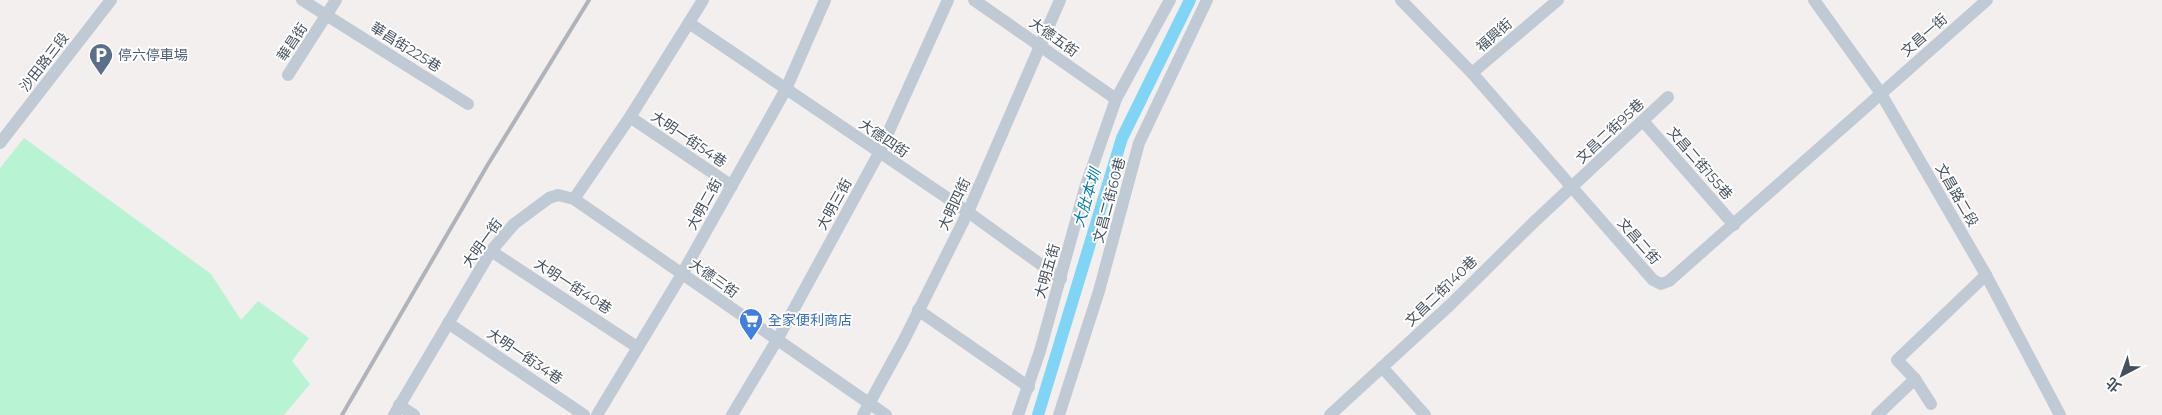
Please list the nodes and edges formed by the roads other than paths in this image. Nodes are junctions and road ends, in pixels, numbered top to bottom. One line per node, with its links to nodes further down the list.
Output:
1 (111, 0): 27 (street, 沙田路三段)
2 (302, 0): 15 (street, 華昌街225巷)
3 (336, 0): 15 (street, 華昌街)
4 (703, 0): 16 (street)
5 (825, 0): 20 (street, 大明二街)
6 (948, 0): 28 (street, 大明三街)
7 (974, 0): 17 (street, 大德五街)
8 (1060, 0): 17 (street, 大明四街)
9 (1170, 0): 23 (street, 大明五街)
10 (1206, 0): 54 (street, 文昌二街60巷)
11 (1401, 0): 18 (street, 文昌二街)
12 (1558, 0): 18 (street, 福興街)
13 (1814, 0): 21 (street, 文昌路二段)
14 (1987, 0): 21 (street, 文昌一街)
15 (327, 16): 19 (street, 華昌街); 24 (street, 華昌街225巷)
16 (689, 23): 20 (street, 大德四街); 25 (street)
17 (1040, 47): 23 (street, 大德五街); 32 (street, 大明四街)
18 (1472, 74): 30 (street, 文昌二街)
19 (288, 75)
20 (786, 89): 28 (street, 大德四街); 29 (street, 大明二街)
21 (1880, 92): 33 (street, 文昌二街); 36 (street, 文昌路二段)
22 (1668, 97): 26 (street, 文昌二街95巷)
23 (1116, 99): 37 (street, 大明五街)
24 (468, 104)
25 (630, 117): 29 (street, 大明一街54巷); 31 (street)
26 (1643, 121): 30 (street, 文昌二街95巷); 33 (street, 文昌二街155巷)
27 (0, 143)
28 (879, 153): 32 (street, 大德四街); 40 (street, 大明三街)
29 (732, 186): 35 (street, 大明二街)
30 (1572, 187): 33 (street, 文昌二街); 42 (street, 文昌二街140巷)
31 (574, 199): 34 (street, 大明一街); 35 (street, 大德三街)
32 (968, 212): 37 (street, 大德四街); 38 (street, 大明四街)
33 (1734, 224)
34 (491, 251): 39 (street, 大明一街); 41 (street, 大明一街40巷)
35 (682, 274): 40 (street, 大德三街); 41 (street, 大明二街)
36 (1986, 274): 43 (street); 58 (street, 文昌路二段)
37 (1061, 279): 44 (street, 大明五街)
38 (918, 310): 44 (street); 46 (street, 大明四街)
39 (448, 323): 47 (street, 大明一街); 49 (street, 大明一街34巷)
40 (777, 340): 46 (street, 大德三街); 51 (street, 大明三街)
41 (637, 347): 50 (street, 大明二街)
42 (1382, 367): 55 (street, 文昌二街140巷); 56 (street)
43 (1915, 379): 45 (street); 57 (street)
44 (1029, 387): 53 (street, 大明五街)
45 (1932, 404)
46 (866, 409): 52 (street, 大德三街)
47 (397, 410): 48 (street)
48 (414, 415)
49 (584, 415)
50 (597, 415)
51 (732, 415)
52 (886, 415)
53 (1018, 415)
54 (1059, 415)
55 (1330, 415)
56 (1426, 415)
57 (1877, 415)
58 (2060, 415)

